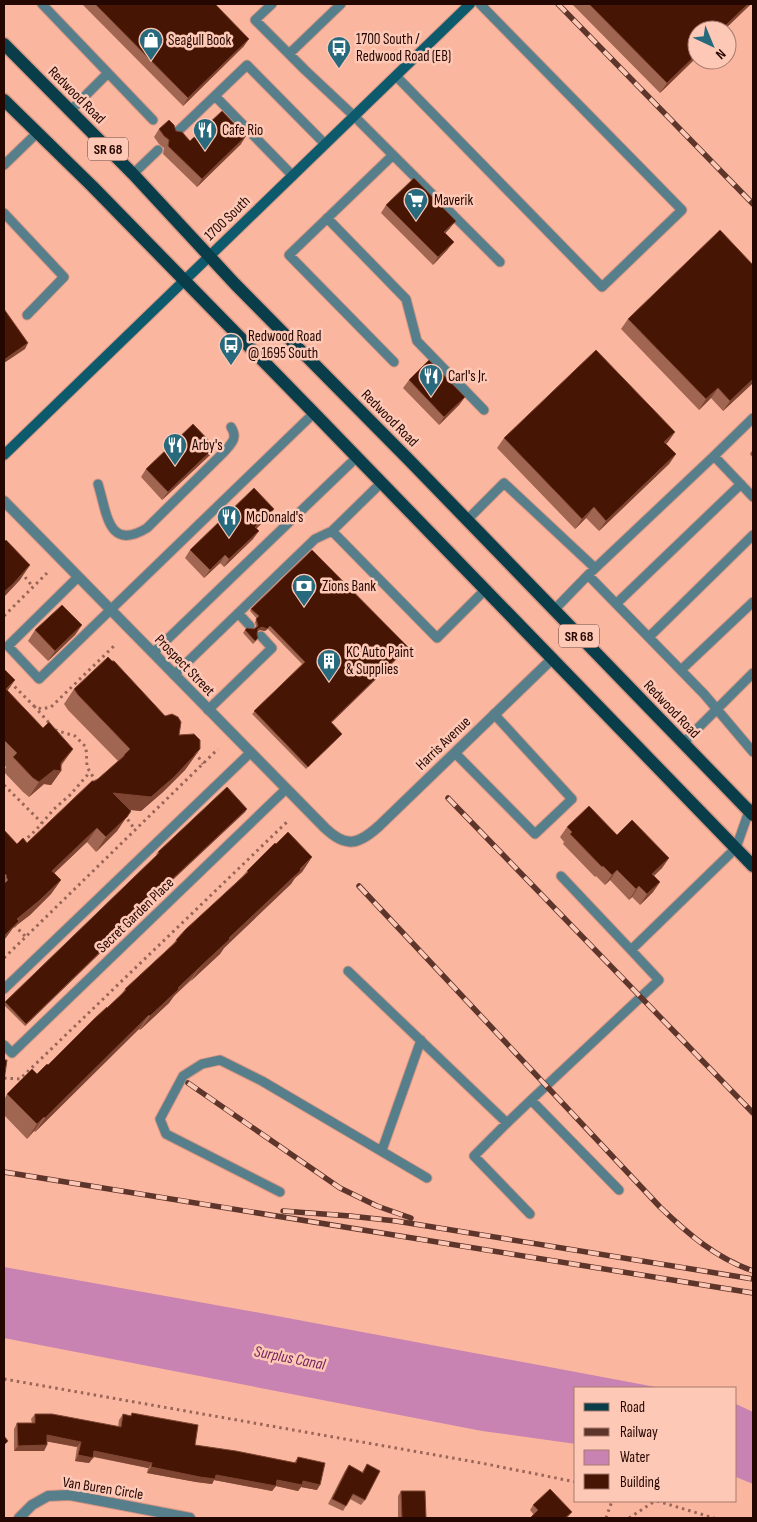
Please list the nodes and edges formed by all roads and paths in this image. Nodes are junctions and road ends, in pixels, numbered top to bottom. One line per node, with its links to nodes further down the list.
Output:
1 (42, 4): 8 (lane)
2 (272, 4): 7 (lane)
3 (341, 4): 7 (lane)
4 (470, 4): 9 (street, 1700 South)
5 (480, 4): 9 (lane)
6 (4, 44): 12 (main road, Redwood Road / SR 68)
7 (290, 54): 13 (lane)
8 (108, 73): 12 (lane); 14 (lane)
9 (396, 76): 13 (street, 1700 South)
10 (215, 96): 16 (lane); 17 (lane); 22 (lane)
11 (4, 100): 15 (main road, SR 68)
12 (70, 111): 21 (main road, Redwood Road / SR 68)
13 (354, 116): 17 (street, 1700 South); 19 (lane)
14 (153, 120)
15 (37, 133): 20 (lane); 27 (main road, SR 68)
16 (175, 134)
17 (325, 144): 22 (street, 1700 South)
18 (158, 150): 21 (lane)
19 (393, 155): 24 (lane); 26 (lane)
20 (4, 165)
21 (133, 174): 25 (main road, Redwood Road / SR 68)
22 (293, 176): 25 (street, 1700 South)
23 (4, 213): 28 (lane)
24 (327, 218): 29 (lane); 30 (lane)
25 (210, 256): 27 (street, 1700 South); 42 (main road, Redwood Road / SR 68)
26 (500, 262)
27 (184, 281): 31 (main road, SR 68); 34 (street, 1700 South)
28 (27, 315)
29 (394, 362)
30 (484, 410)
31 (314, 413): 36 (main road, SR 68); 53 (lane)
32 (753, 418): 35 (lane)
33 (231, 427): 38 (lane)
34 (4, 455)
35 (714, 456): 39 (lane); 46 (lane)
36 (357, 457): 37 (main road, SR 68); 61 (lane)
37 (381, 483): 43 (lane); 50 (main road, SR 68)
38 (98, 484)
39 (741, 484): 40 (lane); 52 (lane)
40 (753, 497)
41 (4, 501): 48 (street, Prospect Street)
42 (467, 520): 46 (lane); 54 (main road, Redwood Road / SR 68)
43 (332, 531): 50 (lane); 55 (lane)
44 (753, 535): 59 (lane)
45 (19, 568): 49 (path)
46 (591, 571): 52 (lane); 54 (lane)
47 (47, 573): 49 (path)
48 (78, 577): 53 (street, Prospect Street); 53 (lane)
49 (33, 587): 56 (path)
50 (486, 590): 62 (main road, SR 68)
51 (753, 602): 63 (lane)
52 (616, 604): 59 (lane)
53 (110, 610): 61 (street, Prospect Street)
54 (554, 610): 71 (main road, Redwood Road / SR 68)
55 (238, 613): 57 (lane); 65 (lane)
56 (4, 616)
57 (250, 626)
58 (261, 636): 69 (lane)
59 (649, 637): 63 (lane)
60 (116, 644): 67 (path)
61 (153, 653): 65 (street, Prospect Street)
62 (552, 658): 70 (street, Harris Avenue); 89 (main road, SR 68)
63 (681, 670): 68 (lane)
64 (753, 673): 68 (lane)
65 (174, 675): 69 (street, Prospect Street)
66 (4, 676): 67 (path)
67 (34, 706): 78 (path)
68 (717, 709): 71 (lane); 73 (lane)
69 (208, 710): 76 (street, Prospect Street)
70 (494, 714): 75 (street, Harris Avenue); 75 (lane)
71 (683, 743): 82 (main road, Redwood Road / SR 68)
72 (190, 745): 77 (path)
73 (751, 745)
74 (218, 749): 77 (path)
75 (455, 752): 87 (street, Harris Avenue)
76 (250, 753): 81 (street, Prospect Street); 97 (lane)
77 (203, 764): 86 (path)
78 (90, 772): 80 (path); 85 (path)
79 (4, 785): 85 (path)
80 (100, 786)
81 (286, 789): 87 (street, Prospect Street); 99 (lane, Secret Garden Place)
82 (752, 811): 89 (lane)
83 (124, 814): 86 (path)
84 (288, 822): 100 (path)
85 (42, 823): 88 (path)
86 (135, 830): 93 (path)
87 (350, 842)
88 (18, 846)
89 (736, 848): 90 (main road, SR 68); 94 (lane)
90 (753, 866)
91 (561, 876): 94 (lane)
92 (9, 919): 93 (path)
93 (26, 937): 95 (path)
94 (631, 950): 101 (lane)
95 (4, 958)
96 (348, 971): 98 (lane)
97 (4, 989)
98 (421, 1040): 102 (lane); 103 (lane)
99 (4, 1045)
100 (4, 1078)
101 (531, 1100): 102 (lane); 105 (lane)
102 (507, 1123): 107 (lane)
103 (382, 1150): 104 (lane); 106 (lane)
104 (427, 1178)
105 (619, 1190)
106 (280, 1192)
107 (530, 1214)
108 (4, 1379): 109 (path)
109 (574, 1482)
110 (612, 1502): 115 (path)
111 (654, 1502): 116 (path)
112 (659, 1502): 117 (path)
113 (18, 1518): 114 (street, Van Buren Circle)
114 (190, 1518)
115 (606, 1518)
116 (629, 1518)
117 (714, 1518)

